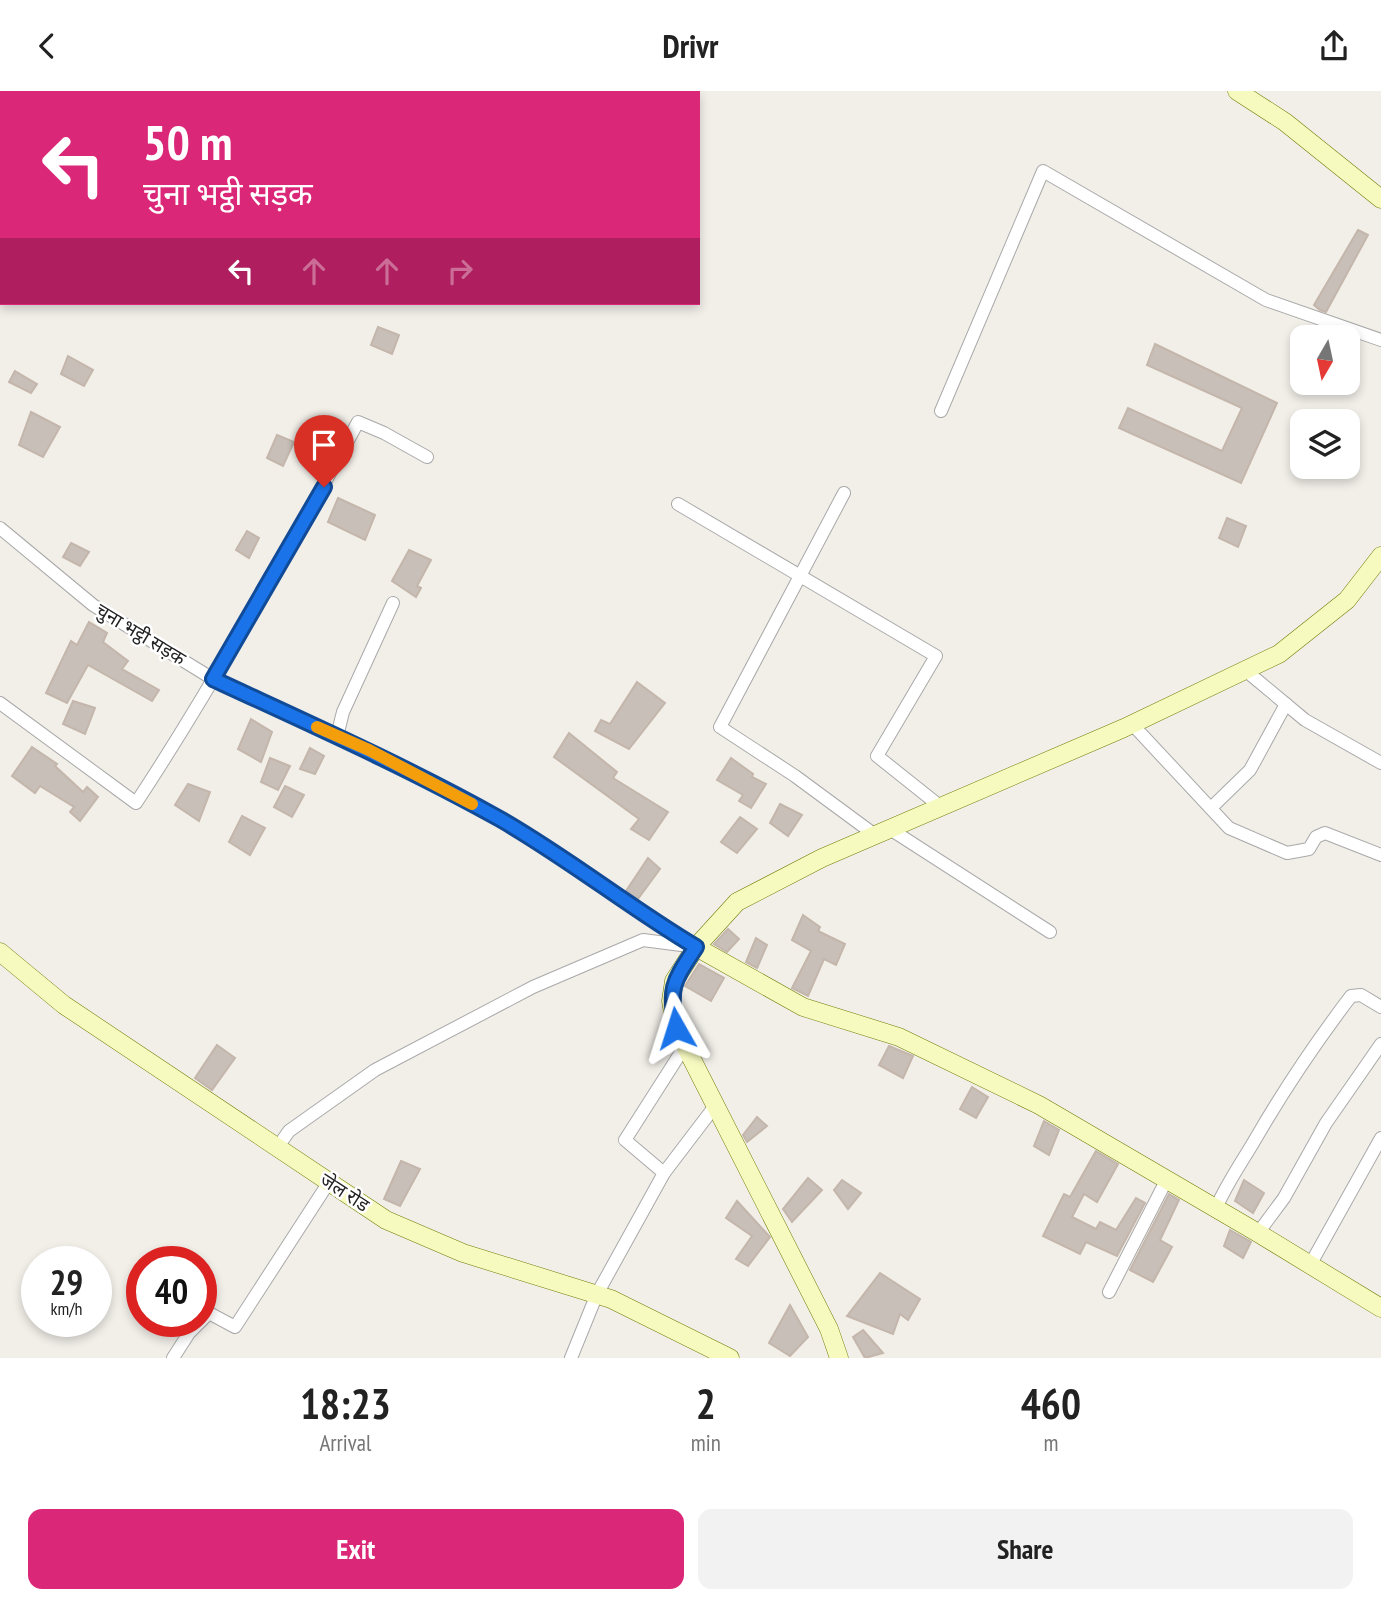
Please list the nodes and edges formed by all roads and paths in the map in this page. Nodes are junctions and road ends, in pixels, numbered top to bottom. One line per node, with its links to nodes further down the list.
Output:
1 (1237, 91): 2 (street)
2 (1381, 199)
3 (1381, 340): 4 (street)
4 (941, 411)
5 (427, 457): 13 (street)
6 (844, 493): 10 (street)
7 (678, 504): 10 (street)
8 (0, 528): 13 (street, चुना भट्ठी सड़क)
9 (1381, 556): 12 (street)
10 (801, 576): 19 (street); 21 (street)
11 (393, 603): 17 (street)
12 (1245, 670): 15 (street); 16 (street)
13 (213, 679): 14 (street); 17 (street, चुना भट्ठी सड़क)
14 (0, 703)
15 (1286, 704): 18 (street); 20 (street)
16 (1132, 724): 19 (street); 20 (street)
17 (337, 736): 24 (street, चुना भट्ठी सड़क)
18 (1381, 763)
19 (941, 807): 21 (street)
20 (1211, 808): 22 (street)
21 (882, 832): 23 (street); 24 (street)
22 (1381, 855)
23 (1050, 932)
24 (696, 947): 28 (street); 31 (street); 33 (street)
25 (0, 952): 31 (street, जेल रोड)
26 (1381, 1007): 35 (street)
27 (1381, 1044): 36 (street)
28 (685, 1046): 29 (street); 32 (street)
29 (715, 1106): 32 (street); 46 (street)
30 (1381, 1138): 37 (street)
31 (277, 1147): 34 (street, जेल रोड)
32 (664, 1173): 39 (street)
33 (1167, 1179): 35 (street); 38 (street)
34 (329, 1182): 39 (street, जेल रोड); 41 (street)
35 (1216, 1208): 36 (street)
36 (1258, 1233): 37 (street)
37 (1310, 1265): 40 (street)
38 (1109, 1292)
39 (597, 1294): 44 (street); 45 (street, जेल रोड)
40 (1381, 1308)
41 (217, 1317)
42 (186, 1337): 43 (street)
43 (173, 1358)
44 (571, 1358)
45 (730, 1358)
46 (839, 1358)

